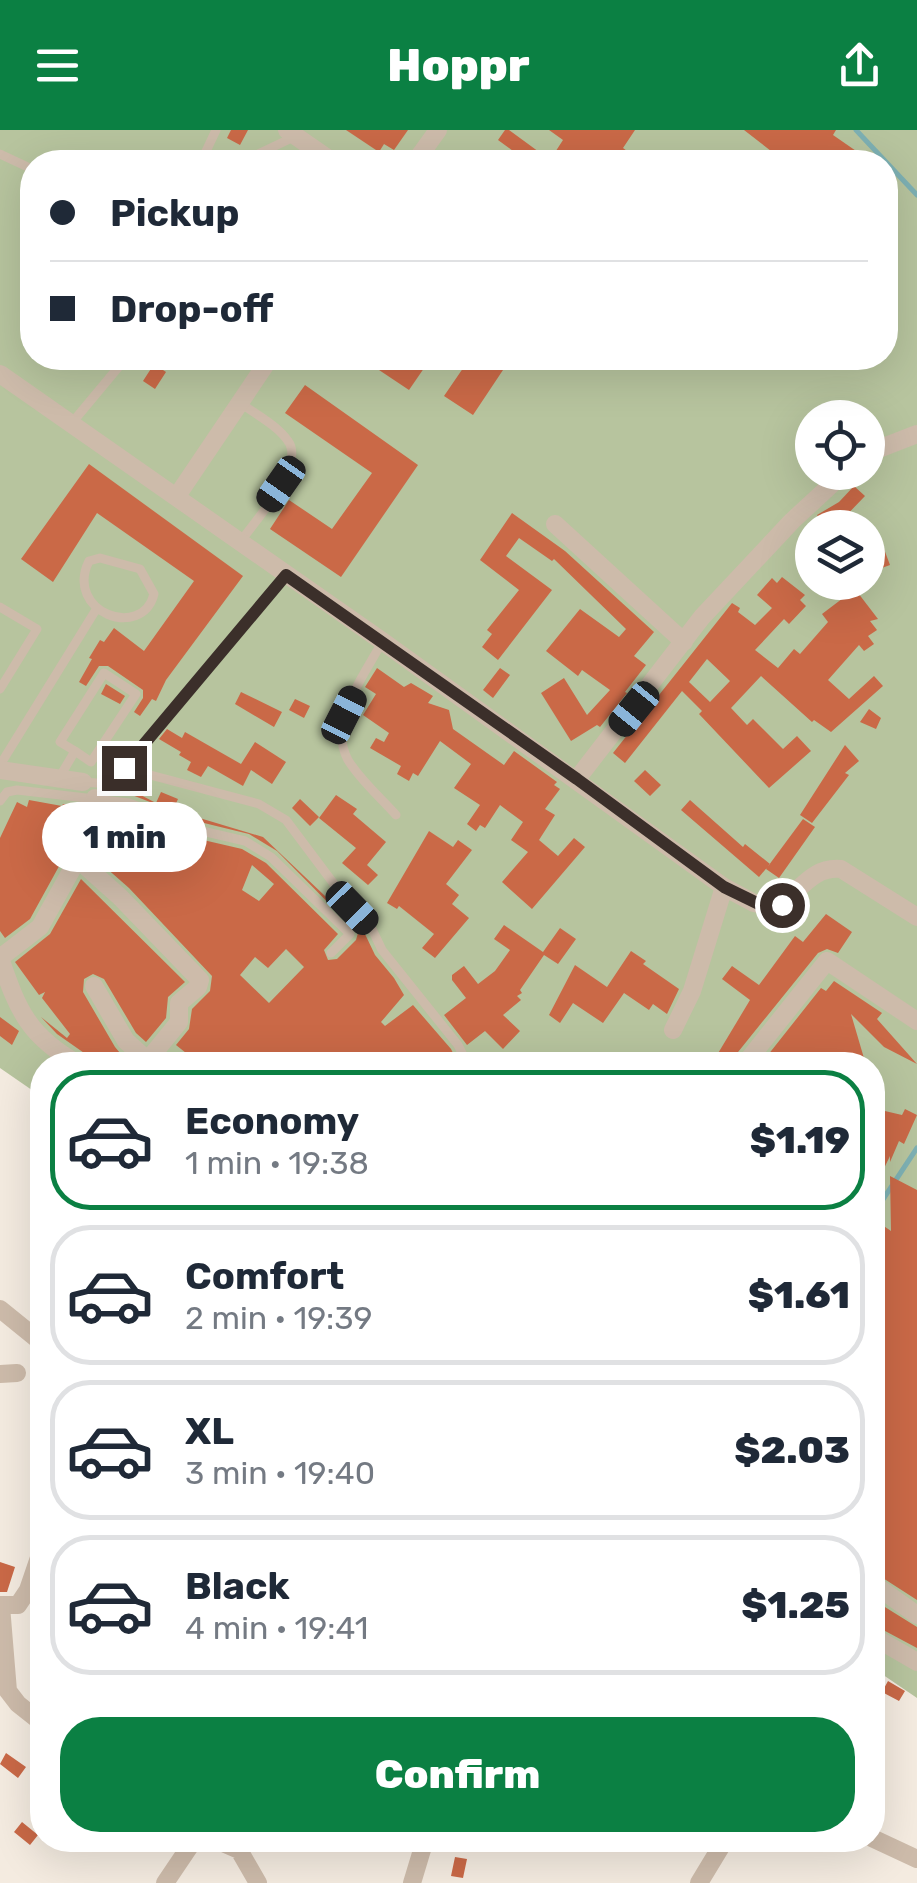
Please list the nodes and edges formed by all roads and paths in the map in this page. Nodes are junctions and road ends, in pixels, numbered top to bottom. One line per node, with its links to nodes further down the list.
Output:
1 (292, 133): 2 (lane); 3 (street)
2 (259, 150)
3 (316, 150)
4 (116, 370): 8 (lane)
5 (262, 370): 7 (street)
6 (0, 374): 8 (street)
7 (239, 402): 12 (street); 14 (lane)
8 (71, 424): 12 (street)
9 (917, 434): 10 (street)
10 (885, 446)
11 (826, 490): 19 (street)
12 (177, 496): 14 (street)
13 (555, 524): 19 (street)
14 (241, 542): 15 (street)
15 (286, 575): 18 (street); 23 (lane)
16 (0, 607): 20 (lane)
17 (97, 608): 17 (lane); 22 (lane)
18 (382, 641): 25 (street); 28 (lane)
19 (684, 642): 25 (street)
20 (0, 689)
21 (74, 751): 21 (lane); 24 (lane)
22 (0, 768): 24 (street)
23 (124, 768): 26 (lane); 40 (lane)
24 (59, 778): 26 (street)
25 (577, 779): 30 (street)
26 (89, 790): 27 (lane); 29 (street); 32 (lane)
27 (0, 801)
28 (396, 816)
29 (77, 861): 33 (street); 39 (street)
30 (724, 887): 31 (street); 36 (street)
31 (917, 918)
32 (331, 953)
33 (0, 958): 37 (street)
34 (94, 986): 38 (street)
35 (917, 1021): 41 (street)
36 (674, 1030)
37 (60, 1052)
38 (136, 1052)
39 (154, 1052)
40 (462, 1052)
41 (754, 1052)
42 (0, 1309): 43 (street)
43 (30, 1333)
44 (30, 1581): 46 (street)
45 (885, 1592): 47 (street)
46 (0, 1605): 50 (street)
47 (917, 1615)
48 (885, 1644): 49 (street)
49 (917, 1662)
50 (30, 1713)
51 (885, 1844): 56 (street)
52 (186, 1852): 57 (street)
53 (242, 1852): 58 (street)
54 (421, 1852): 59 (street)
55 (718, 1852): 60 (street)
56 (917, 1860)
57 (166, 1883)
58 (258, 1883)
59 (412, 1883)
60 (699, 1883)

